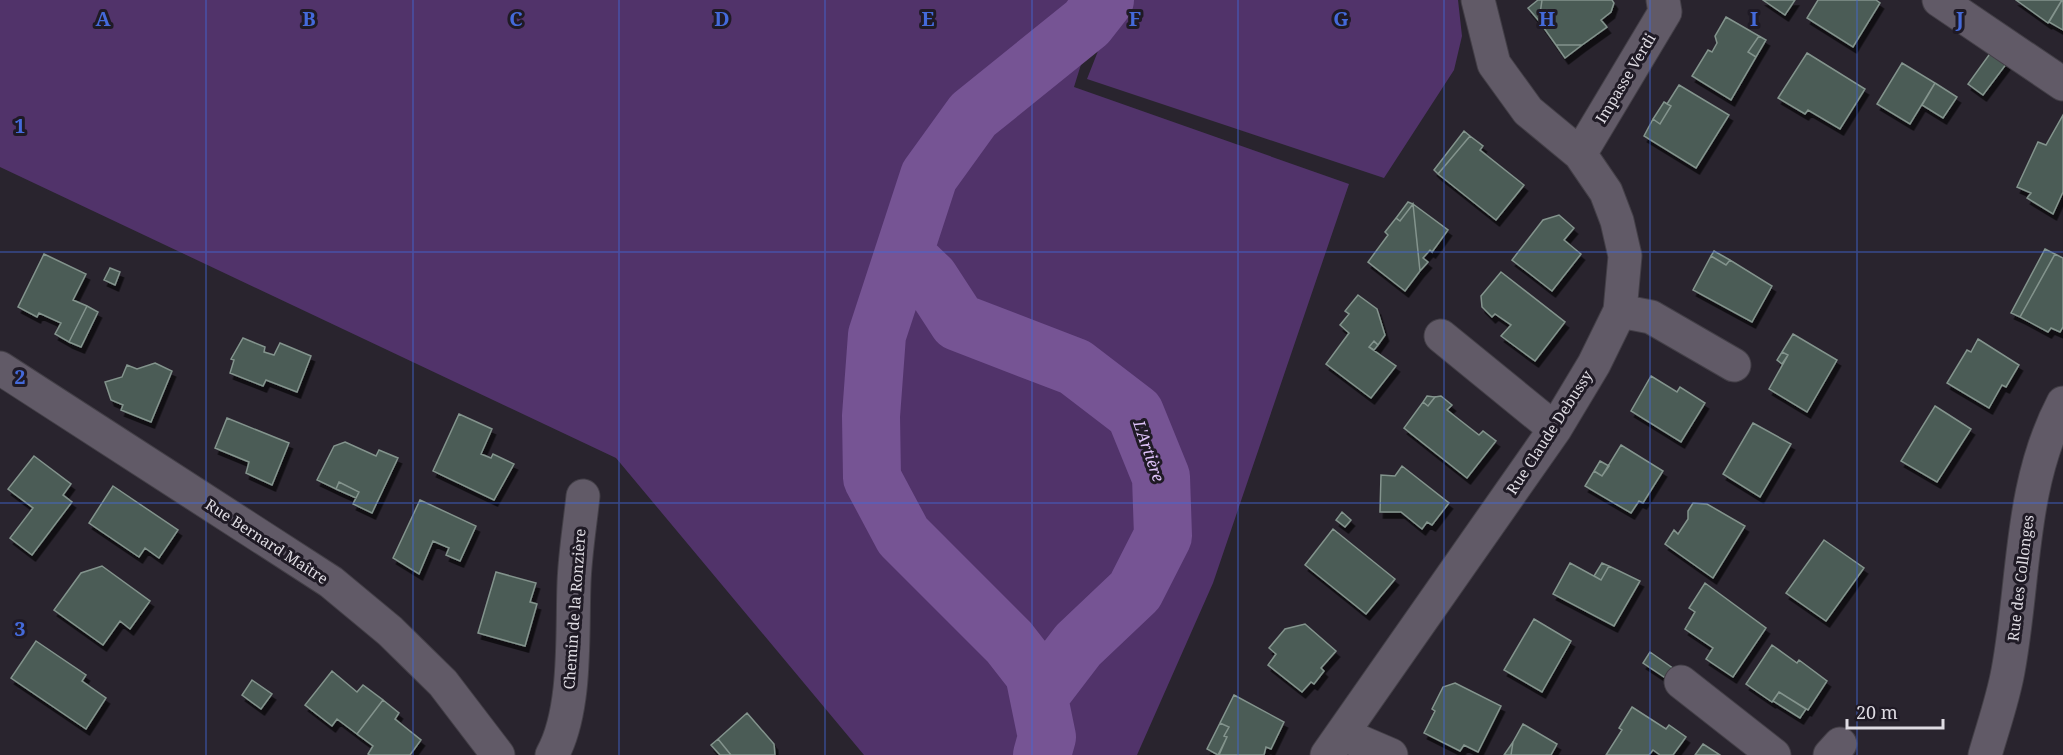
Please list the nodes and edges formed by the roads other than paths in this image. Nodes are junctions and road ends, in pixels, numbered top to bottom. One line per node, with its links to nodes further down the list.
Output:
1 (1478, 0): 5 (street, Rue Claude Debussy)
2 (1663, 0): 5 (street, Impasse Verdi)
3 (1939, 0): 4 (street)
4 (2063, 84)
5 (1580, 154): 6 (street, Rue Claude Debussy)
6 (1620, 311): 8 (street); 11 (street, Rue Claude Debussy)
7 (1441, 336): 11 (street)
8 (1734, 365)
9 (0, 368): 15 (street, Rue Bernard Maître)
10 (2063, 403): 19 (street, Rue des Collonges)
11 (1555, 429): 14 (street, Rue Claude Debussy)
12 (583, 496): 16 (street, Chemin de la Ronzière)
13 (1681, 682): 18 (street)
14 (1335, 744): 17 (street)
15 (498, 755)
16 (552, 755)
17 (1390, 755)
18 (1774, 755)
19 (1985, 755)

